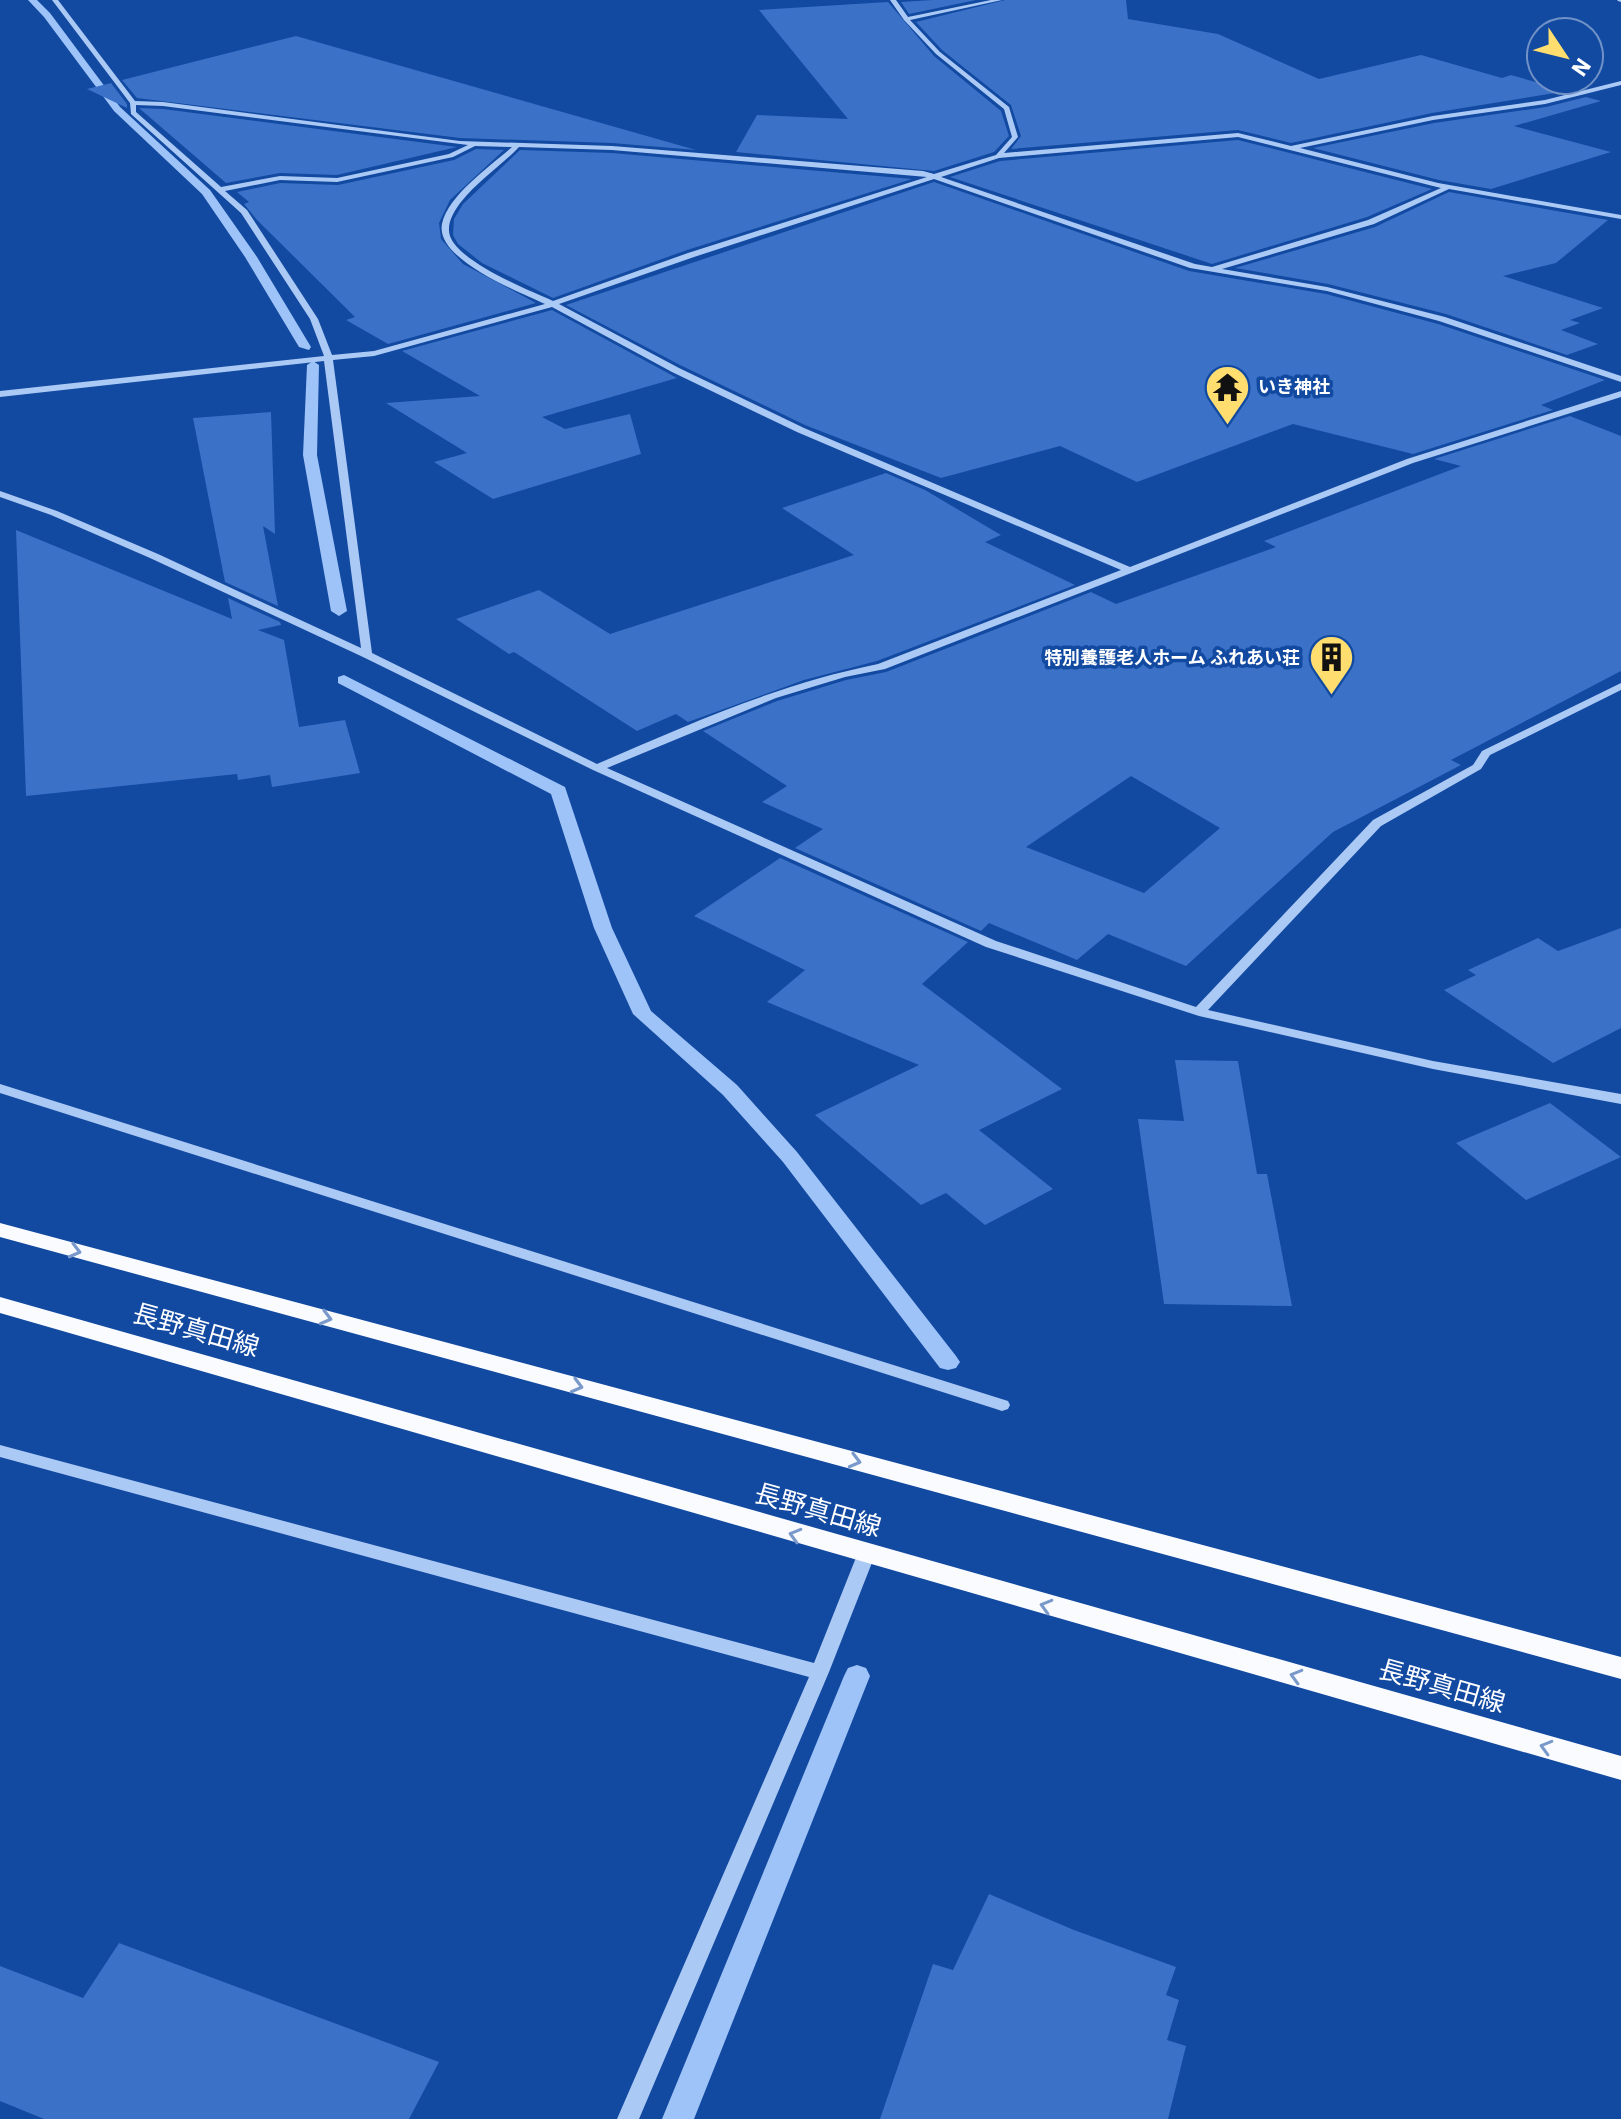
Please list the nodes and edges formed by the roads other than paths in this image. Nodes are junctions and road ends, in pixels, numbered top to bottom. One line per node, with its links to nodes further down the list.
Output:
1 (55, 0): 6 (street)
2 (893, 0): 4 (street)
3 (999, 0): 4 (street)
4 (906, 19): 10 (street)
5 (1569, 96): 9 (street)
6 (133, 103): 7 (street); 13 (street)
7 (476, 144): 8 (street); 13 (street)
8 (516, 147): 11 (street); 16 (street)
9 (1291, 148): 10 (street); 12 (street)
10 (998, 156): 11 (street)
11 (938, 175): 15 (street); 16 (street)
12 (1448, 186): 14 (street); 15 (street)
13 (218, 190): 17 (street)
14 (1621, 217)
15 (1210, 269): 18 (street)
16 (553, 304): 17 (street); 22 (street)
17 (328, 356): 19 (street); 23 (street)
18 (1621, 379)
19 (0, 394)
20 (1621, 394): 22 (street)
21 (0, 494): 23 (street)
22 (1127, 569): 25 (street)
23 (367, 655): 25 (street)
24 (1621, 686): 26 (street)
25 (597, 768): 26 (street)
26 (1199, 1012): 28 (street)
27 (0, 1088): 31 (street)
28 (1621, 1099)
29 (0, 1230): 34 (main road, 長野真田線, one-way to 34)
30 (0, 1305): 33 (main road, 長野真田線, one-way to 30)
31 (1002, 1405)
32 (0, 1451): 35 (street)
33 (866, 1555): 35 (street); 36 (main road, 長野真田線, one-way to 33)
34 (1621, 1668)
35 (820, 1672): 37 (street)
36 (1621, 1768)
37 (628, 2119)

